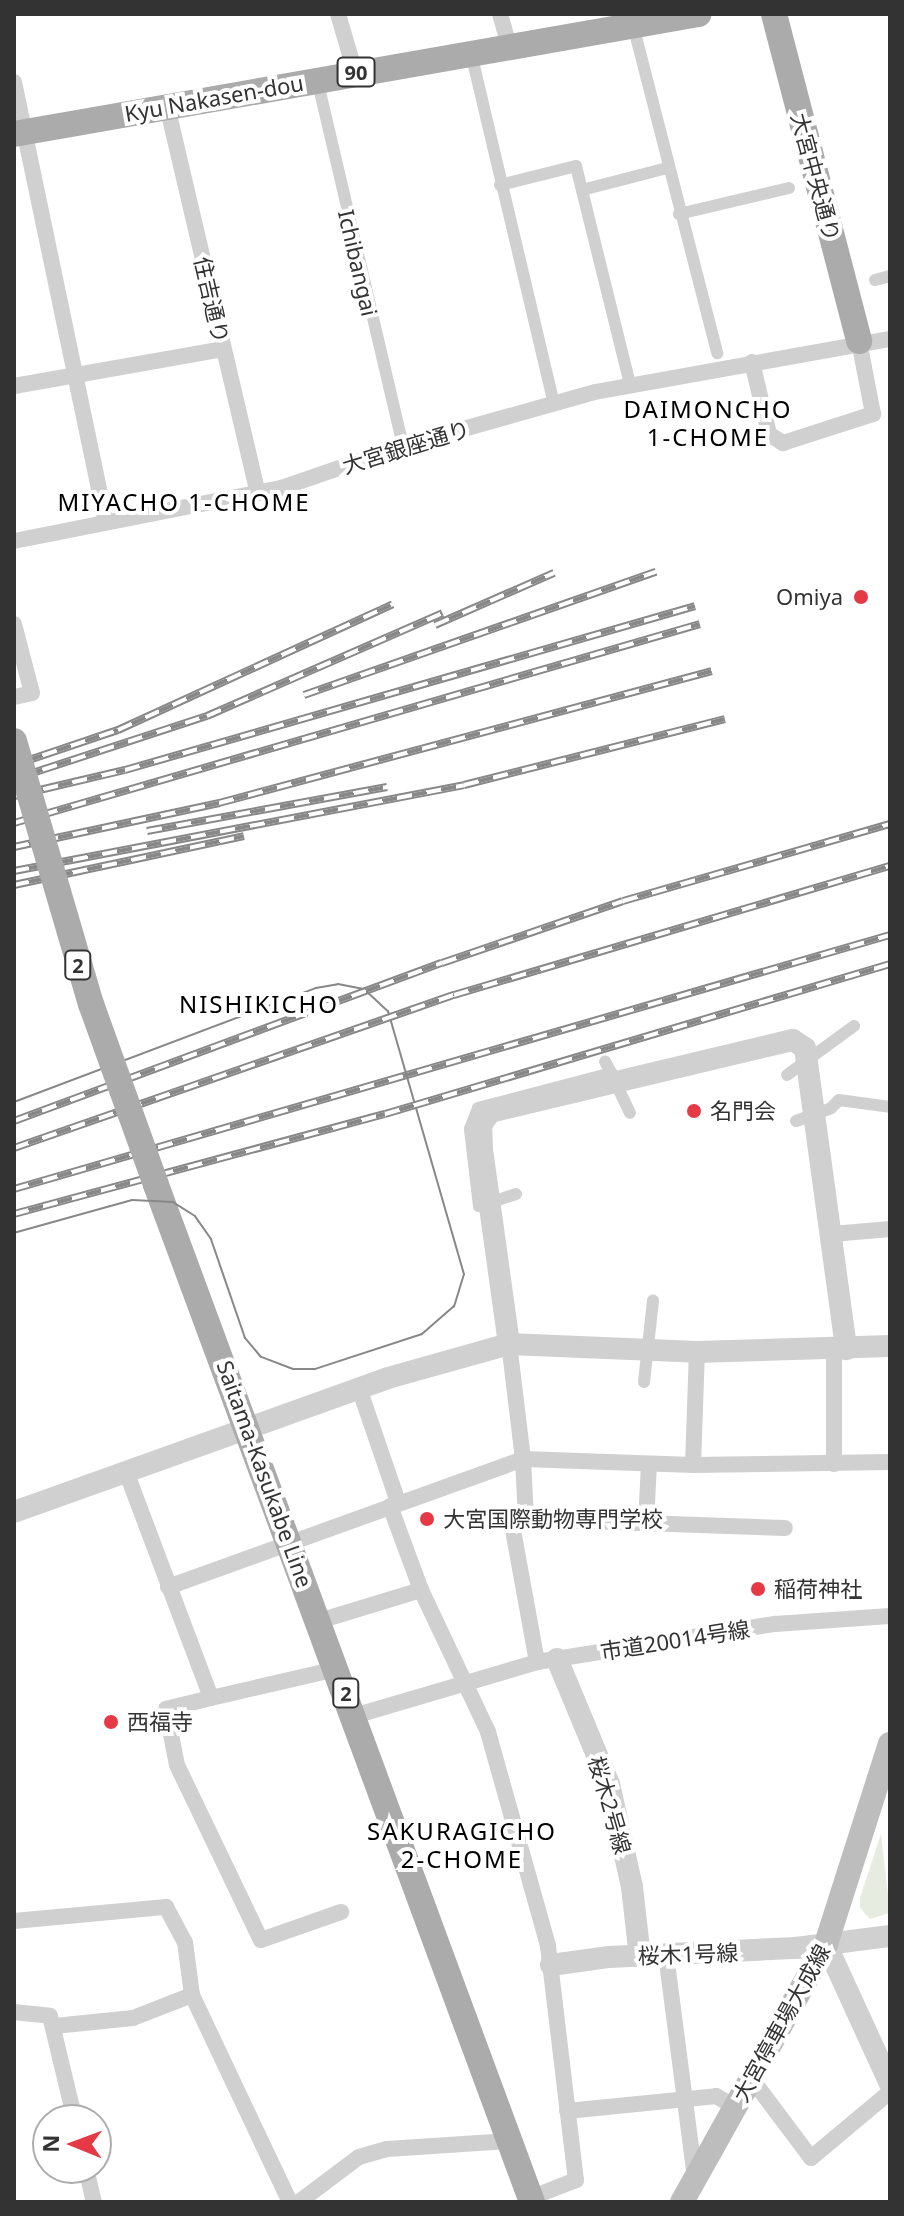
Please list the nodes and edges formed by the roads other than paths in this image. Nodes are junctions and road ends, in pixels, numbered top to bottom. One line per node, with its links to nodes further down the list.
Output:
1 (338, 14): 8 (street)
2 (500, 14): 6 (street)
3 (699, 14): 5 (main road, Kyu Nakasen-dou / 90)
4 (774, 14): 21 (main road, 大宮中央通り)
5 (633, 25): 6 (main road, Kyu Nakasen-dou / 90); 13 (street)
6 (509, 46): 7 (main road, Kyu Nakasen-dou / 90)
7 (471, 53): 8 (main road, Kyu Nakasen-dou / 90); 14 (street)
8 (355, 72): 9 (main road, Kyu Nakasen-dou / 90)
9 (317, 79): 11 (main road, Kyu Nakasen-dou / 90); 29 (street, Ichibangai)
10 (14, 82): 12 (street)
11 (167, 106): 12 (main road, Kyu Nakasen-dou / 90); 22 (street, 住吉通り)
12 (20, 133): 25 (street)
13 (667, 168): 16 (street); 17 (street)
14 (500, 185): 16 (street); 28 (street)
15 (789, 188): 17 (street)
16 (582, 190): 26 (street)
17 (679, 214): 23 (street)
18 (890, 276): 19 (street)
19 (875, 280)
20 (890, 339): 21 (street, 大宮銀座通り)
21 (859, 341): 24 (street, 大宮銀座通り); 24 (street)
22 (223, 349): 25 (street); 30 (street, 住吉通り)
23 (717, 353)
24 (752, 362): 26 (street, 大宮銀座通り)
25 (76, 375): 27 (street); 31 (street)
26 (630, 384): 28 (street, 大宮銀座通り)
27 (14, 386)
28 (554, 403): 29 (street, 大宮銀座通り)
29 (403, 446): 30 (street, 大宮銀座通り)
30 (258, 493): 31 (street, 大宮銀座通り)
31 (106, 522): 32 (street, 大宮銀座通り)
32 (14, 541)
33 (14, 624): 34 (street)
34 (14, 697)
35 (14, 741): 51 (main road, Saitama-Kasukabe Line / 2, bridge)
36 (854, 1026): 37 (street, bridge)
37 (787, 1075)
38 (890, 1107): 40 (street, bridge)
39 (630, 1113): 41 (street, bridge)
40 (796, 1121)
41 (516, 1194)
42 (890, 1229): 43 (street)
43 (832, 1234): 45 (street); 47 (street)
44 (653, 1300): 49 (street, bridge)
45 (509, 1344): 48 (street); 50 (street); 52 (street)
46 (890, 1346): 47 (street)
47 (840, 1349): 48 (street); 55 (street)
48 (697, 1352): 56 (street)
49 (644, 1382)
50 (359, 1388): 51 (street); 58 (street)
51 (247, 1428): 57 (street); 63 (main road, Saitama-Kasukabe Line / 2)
52 (523, 1459): 54 (street); 58 (street); 60 (street)
53 (890, 1462): 55 (street)
54 (649, 1464): 56 (street); 61 (street)
55 (834, 1464): 56 (street)
56 (693, 1465)
57 (127, 1474): 59 (street); 64 (street)
58 (394, 1504): 63 (street); 65 (street)
59 (14, 1512)
60 (526, 1519): 61 (street); 68 (street)
61 (646, 1523): 62 (street)
62 (785, 1528)
63 (290, 1542): 64 (street); 67 (main road, Saitama-Kasukabe Line / 2)
64 (168, 1587): 71 (street)
65 (421, 1590): 67 (street); 70 (street)
66 (890, 1616): 68 (street, 市道20014号線)
67 (319, 1621): 69 (main road, Saitama-Kasukabe Line / 2)
68 (547, 1660): 70 (street, 市道20014号線); 78 (street, 桜木2号線)
69 (337, 1669): 71 (street); 72 (main road, Saitama-Kasukabe Line / 2)
70 (463, 1681): 72 (street, 市道20014号線); 79 (street)
71 (211, 1698): 74 (street)
72 (354, 1716): 91 (main road, Saitama-Kasukabe Line / 2)
73 (890, 1744): 77 (main road, 大宮停車場大成線)
74 (341, 1912)
75 (14, 1921): 81 (street)
76 (890, 1936): 77 (street, 桜木1号線)
77 (826, 1944): 78 (street, 桜木1号線); 84 (main road, 大宮停車場大成線); 85 (street)
78 (640, 1957): 79 (street, 桜木1号線)
79 (551, 1965): 90 (street)
80 (668, 1970): 87 (street)
81 (192, 1995): 83 (street); 94 (street)
82 (14, 2012): 83 (street)
83 (54, 2026): 88 (street)
84 (751, 2078): 86 (street); 89 (main road, 大宮停車場大成線)
85 (890, 2084)
86 (890, 2092)
87 (682, 2098): 89 (street); 90 (street); 92 (street)
88 (71, 2104)
89 (735, 2107): 92 (main road, 大宮停車場大成線)
90 (567, 2111): 93 (street)
91 (509, 2141): 93 (main road, Saitama-Kasukabe Line / 2); 95 (street)
92 (695, 2178): 96 (main road, 大宮停車場大成線)
93 (531, 2200)
94 (290, 2202)
95 (299, 2202)
96 (682, 2202)

